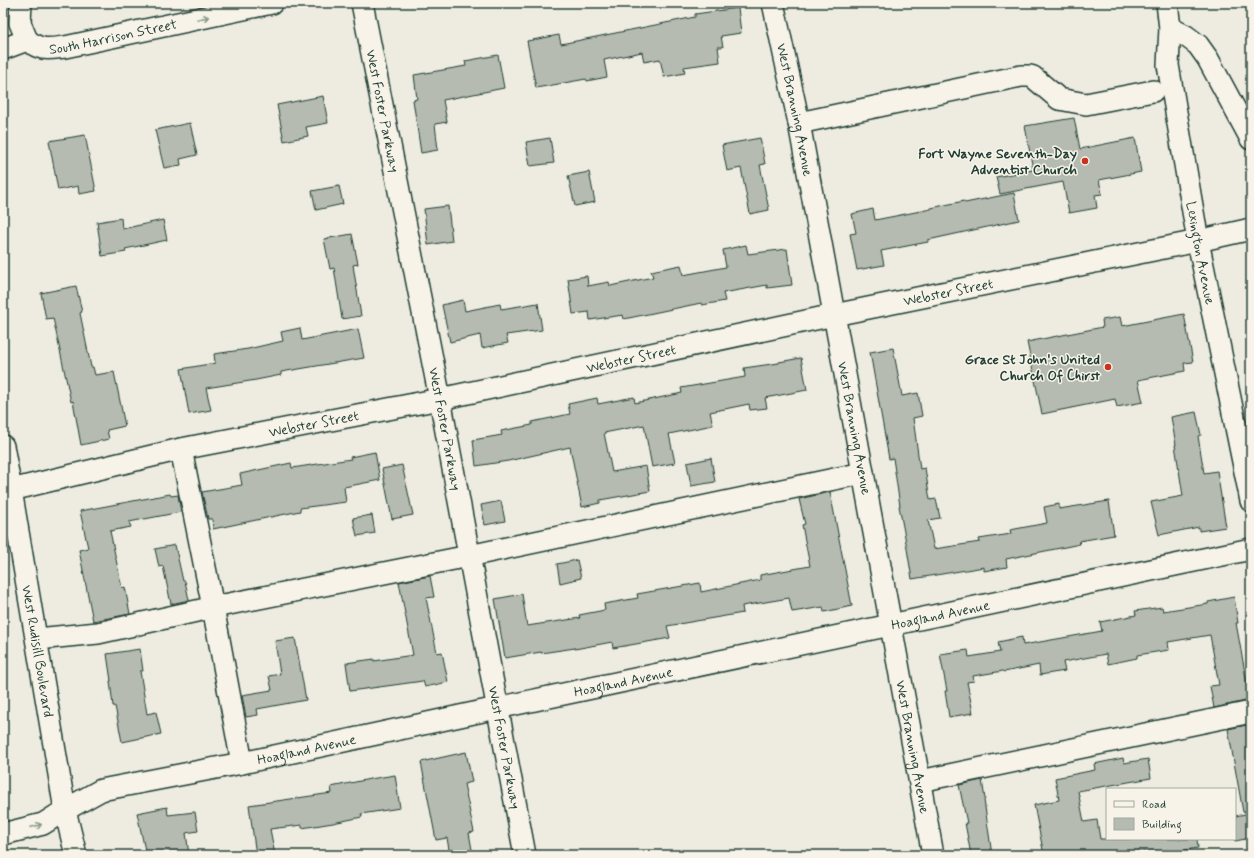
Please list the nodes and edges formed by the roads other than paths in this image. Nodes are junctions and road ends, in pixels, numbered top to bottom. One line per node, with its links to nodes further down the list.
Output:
1 (13, 3): 2 (street)
2 (21, 3): 8 (street)
3 (272, 3): 8 (street, South Harrison Street, one-way to 3)
4 (362, 3): 16 (street, West Foster Parkway)
5 (773, 3): 11 (street, West Branning Avenue)
6 (1167, 3): 7 (street, Lexington Avenue)
7 (1170, 28): 12 (street); 14 (street, Lexington Avenue)
8 (27, 40): 9 (street)
9 (3, 49)
10 (1153, 91): 11 (street)
11 (799, 123): 15 (street, West Branning Avenue)
12 (1251, 139)
13 (1251, 229): 14 (street, Webster Street)
14 (1198, 241): 15 (street, Webster Street); 21 (street, Lexington Avenue)
15 (834, 315): 16 (street, Webster Street); 19 (street, West Branning Avenue)
16 (440, 399): 18 (street, Webster Street); 23 (street, West Foster Parkway)
17 (3, 446): 20 (street, West Rudisill Boulevard)
18 (181, 449): 20 (street, Webster Street); 24 (street)
19 (863, 473): 23 (street); 25 (street, West Branning Avenue)
20 (11, 490): 26 (street, West Rudisill Boulevard)
21 (1251, 501)
22 (1251, 549): 25 (street, Hoagland Avenue)
23 (469, 556): 24 (street); 27 (street, West Foster Parkway)
24 (213, 607): 26 (street); 29 (street)
25 (891, 625): 27 (street, Hoagland Avenue); 30 (street, West Branning Avenue)
26 (37, 639): 31 (street, West Rudisill Boulevard)
27 (498, 708): 29 (street, Hoagland Avenue); 34 (street, West Foster Parkway)
28 (1251, 712): 30 (street)
29 (242, 763): 31 (street, Hoagland Avenue)
30 (920, 781): 35 (street, West Branning Avenue)
31 (65, 810): 32 (street, Hoagland Avenue, one-way to 31); 33 (street, West Rudisill Boulevard)
32 (3, 834)
33 (76, 855)
34 (525, 855)
35 (933, 855)

